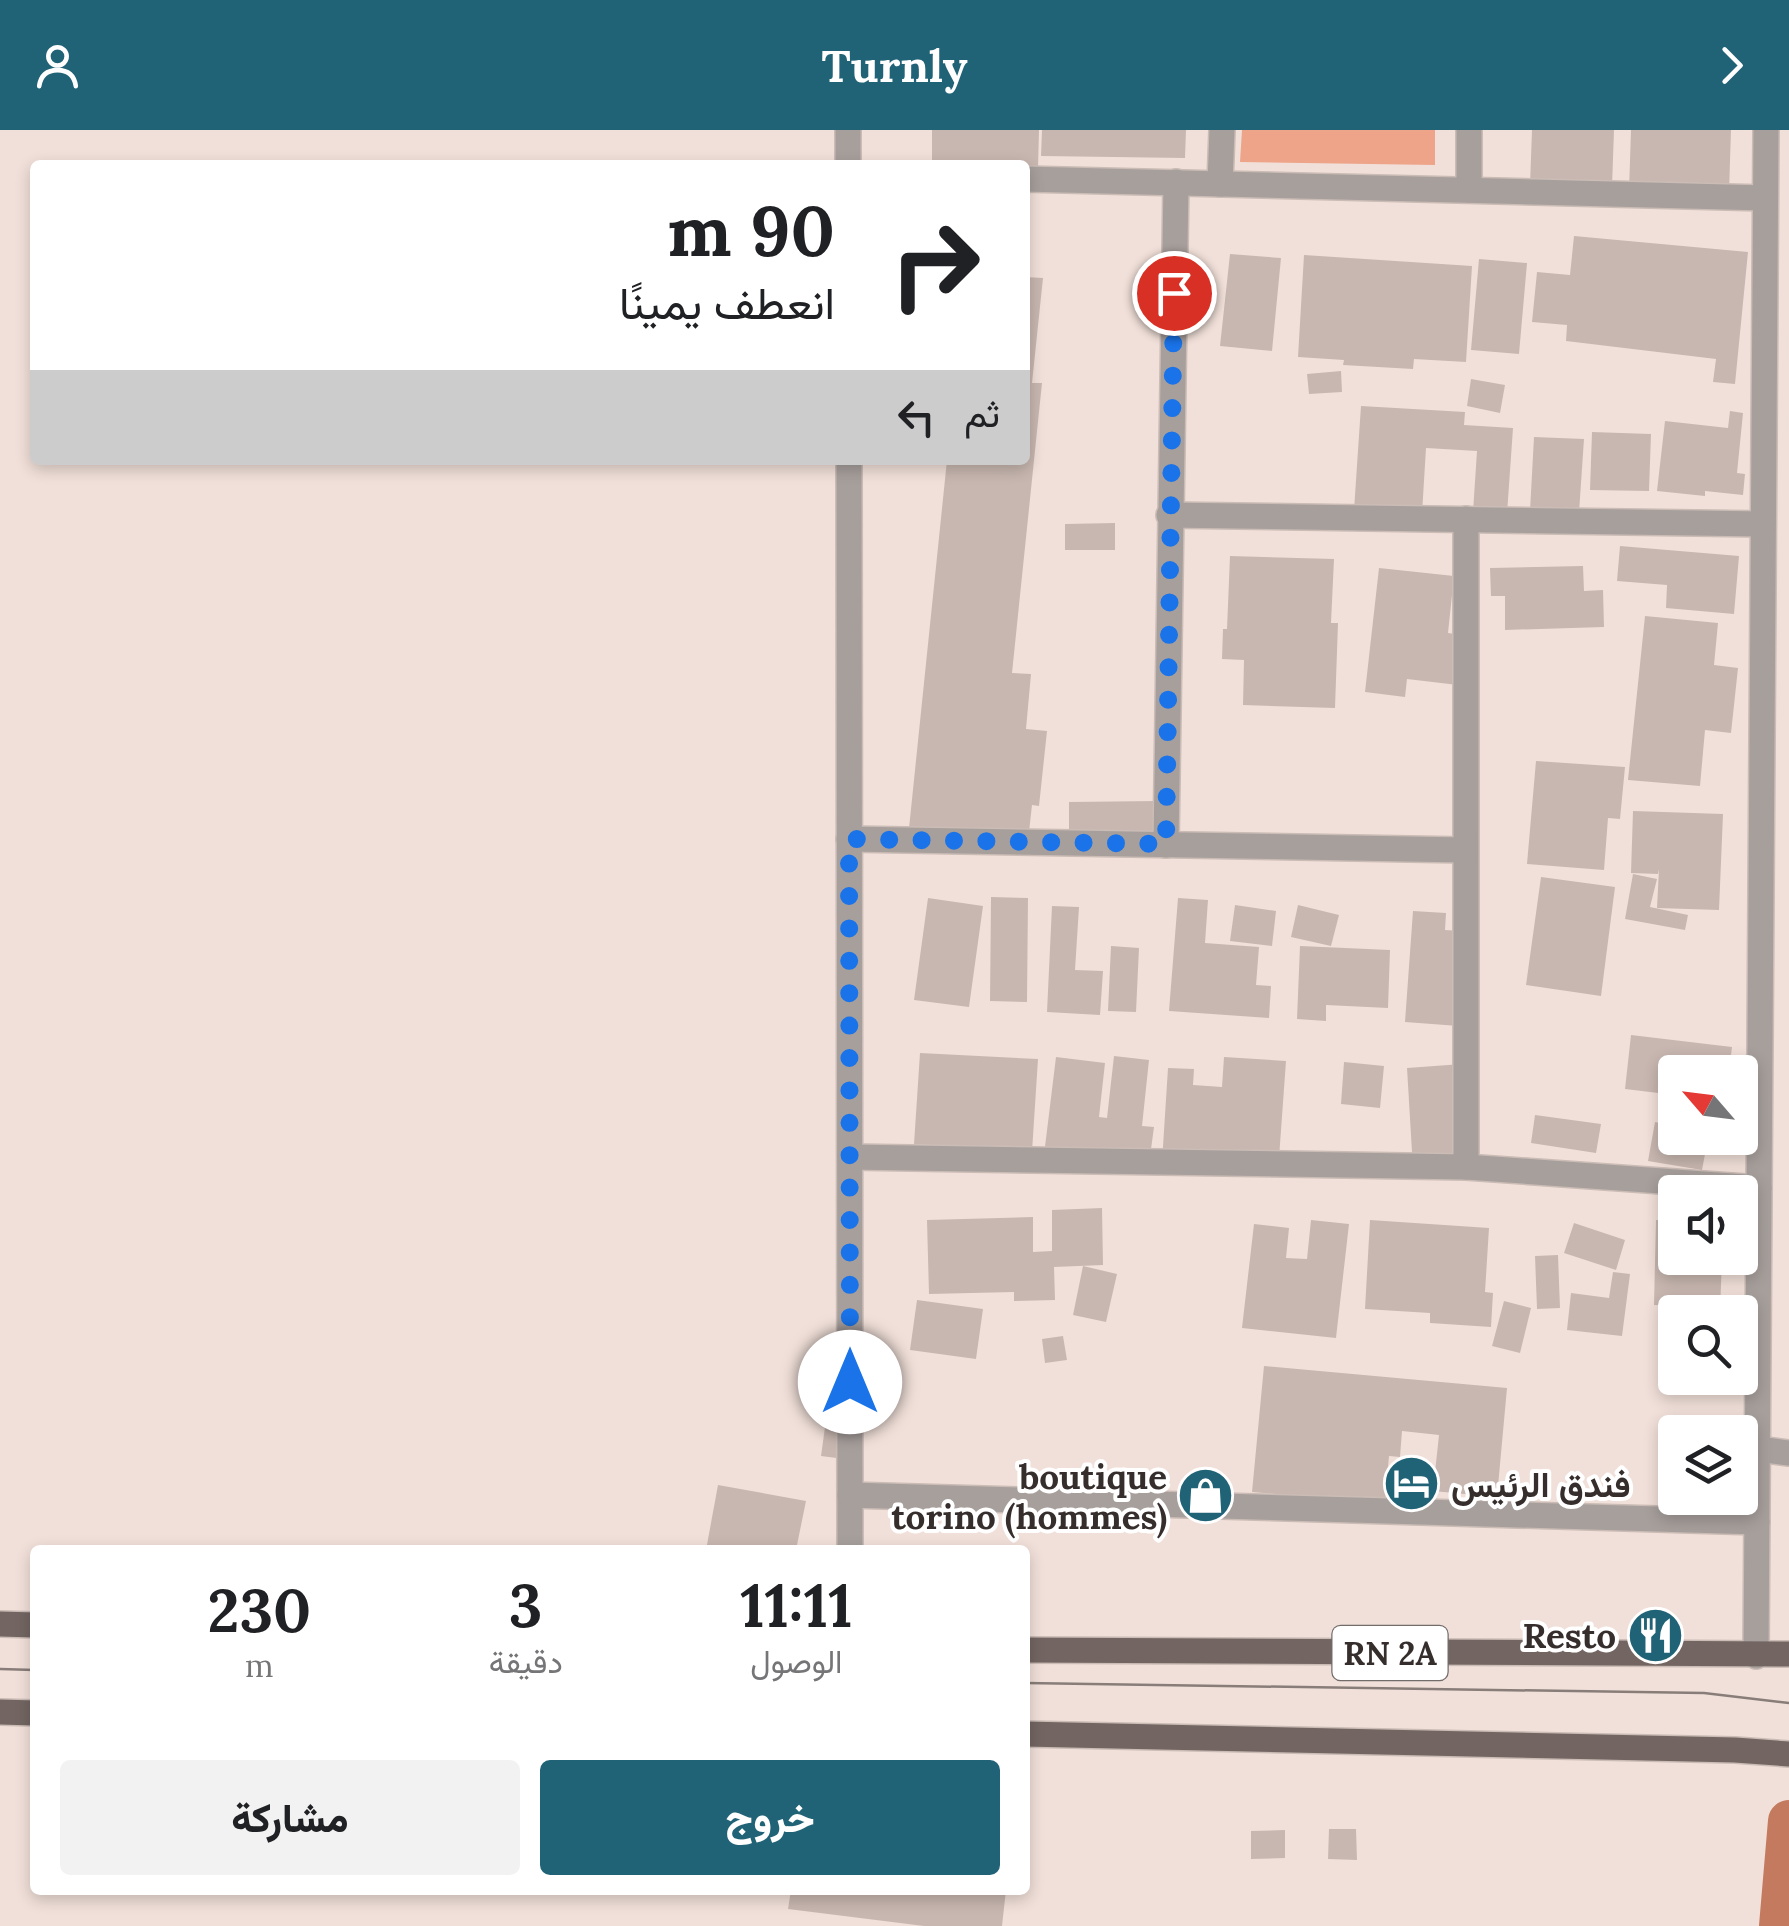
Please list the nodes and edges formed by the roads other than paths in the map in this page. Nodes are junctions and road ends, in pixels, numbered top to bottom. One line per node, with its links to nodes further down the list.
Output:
1 (848, 130): 5 (street)
2 (1222, 130): 8 (street)
3 (1469, 130): 9 (street)
4 (1766, 130): 10 (street)
5 (848, 160)
6 (1030, 178): 7 (street)
7 (1176, 182): 8 (street); 12 (street)
8 (1220, 184): 9 (street)
9 (1470, 190): 10 (street)
10 (1765, 198): 14 (street)
11 (849, 465): 15 (street)
12 (1169, 515): 13 (street); 16 (street)
13 (1466, 519): 14 (street); 17 (street)
14 (1763, 524): 20 (street)
15 (849, 839): 16 (street); 18 (street)
16 (1166, 844): 17 (street)
17 (1464, 850): 19 (street)
18 (850, 1156): 19 (street); 23 (street)
19 (1466, 1167): 20 (street)
20 (1759, 1188): 21 (street)
21 (1758, 1449): 22 (street)
22 (1789, 1453)
23 (850, 1495): 25 (street); 26 (street)
24 (1757, 1515): 25 (street)
25 (1757, 1522): 31 (street)
26 (850, 1545)
27 (0, 1624): 28 (main road)
28 (30, 1625)
29 (1030, 1650): 31 (main road, RN 2A)
30 (1789, 1654): 31 (main road, RN 2A)
31 (1756, 1656)
32 (0, 1712): 33 (main road)
33 (30, 1713)
34 (1030, 1734): 35 (main road)
35 (1789, 1754)

